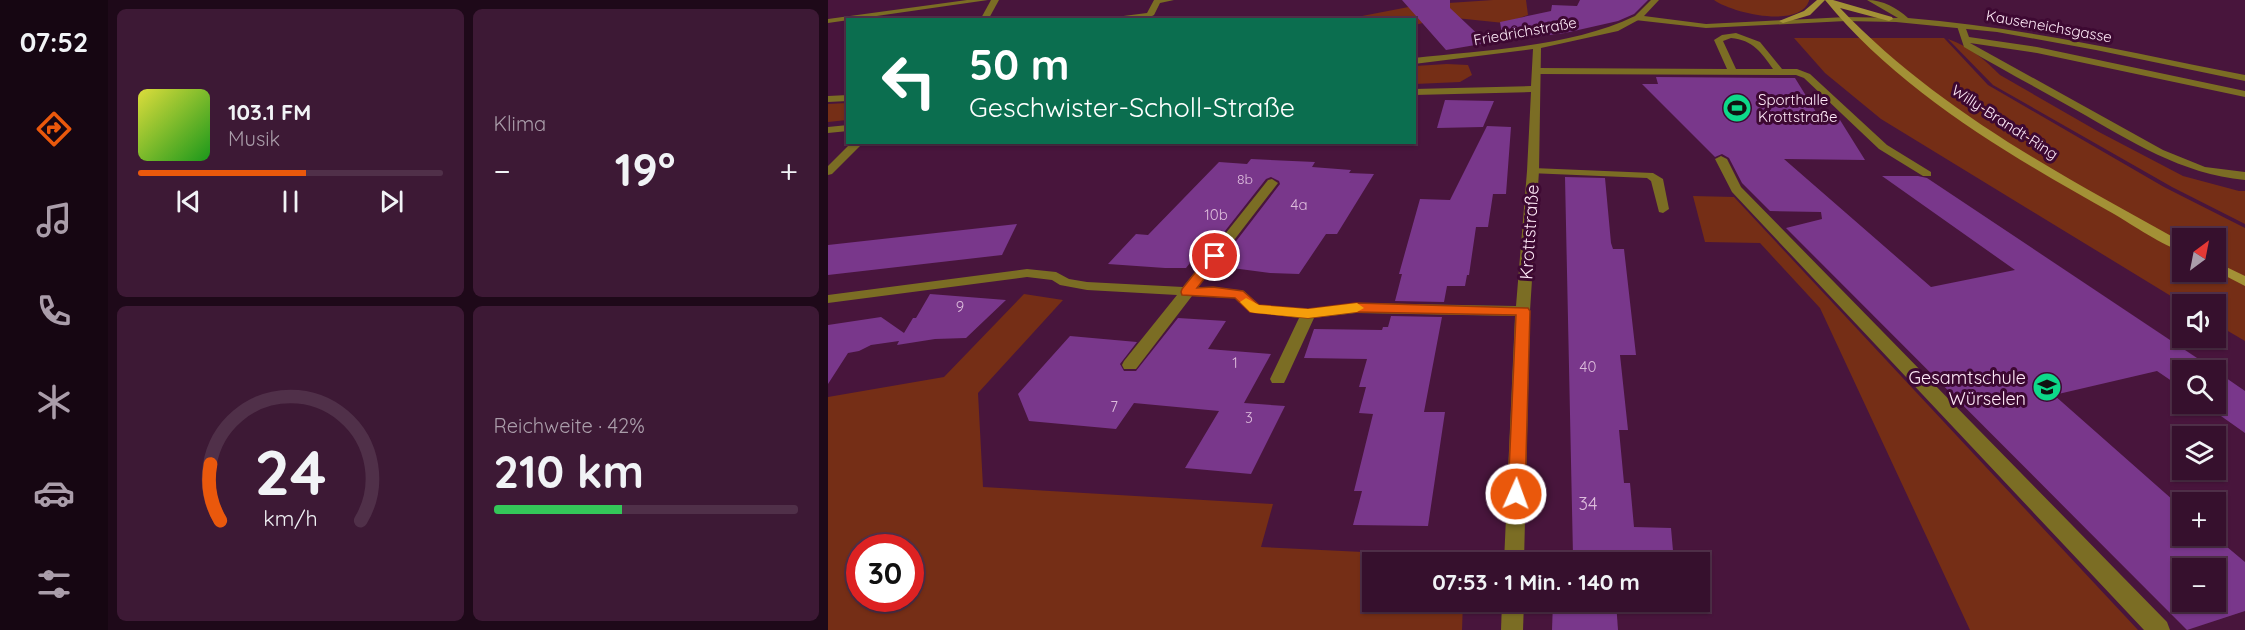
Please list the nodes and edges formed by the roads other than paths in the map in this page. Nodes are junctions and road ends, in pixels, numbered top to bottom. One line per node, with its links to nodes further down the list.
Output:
1 (984, 0): 8 (street)
2 (995, 0): 9 (street)
3 (1170, 0): 10 (street)
4 (1655, 0): 11 (street, Friedrichstraße)
5 (1821, 0): 17 (main road)
6 (1871, 0): 15 (street)
7 (1831, 2): 13 (main road, Willy-Brandt-Ring); 14 (main road)
8 (850, 18)
9 (985, 18)
10 (1118, 18)
11 (1638, 18): 17 (street, Friedrichstraße); 20 (street, Friedrichstraße)
12 (846, 19): 16 (street)
13 (1846, 19): 14 (street, Kauseneichsgasse); 17 (street, Friedrichstraße); 41 (main road, Willy-Brandt-Ring)
14 (1889, 19): 15 (street, Kauseneichsgasse)
15 (1905, 20): 18 (street, Kauseneichsgasse)
16 (828, 21)
17 (1783, 21)
18 (1961, 26): 19 (street); 25 (street, Kauseneichsgasse)
19 (1964, 39): 28 (street); 38 (street)
20 (1537, 46): 21 (street, Friedrichstraße); 22 (street, Krottstraße)
21 (1416, 62)
22 (1537, 71): 23 (street); 26 (street, Krottstraße)
23 (1732, 71): 24 (street); 24 (street)
24 (1779, 72): 37 (street)
25 (2245, 78)
26 (1535, 89): 27 (street); 35 (street, Krottstraße)
27 (1416, 92)
28 (2245, 94)
29 (846, 98): 30 (street)
30 (828, 99)
31 (846, 128): 32 (street)
32 (828, 130)
33 (857, 144): 36 (street)
34 (1721, 159): 53 (street)
35 (1533, 171): 40 (street); 46 (street, Krottstraße)
36 (828, 172)
37 (1927, 174)
38 (2245, 176)
39 (1272, 183): 44 (street)
40 (1663, 209)
41 (2172, 241)
42 (2226, 272): 43 (main road)
43 (2245, 282)
44 (1187, 292): 45 (street); 47 (street); 48 (street)
45 (828, 299)
46 (1523, 311): 47 (street); 50 (street, Krottstraße)
47 (1308, 314): 49 (street)
48 (1130, 365)
49 (1278, 380)
50 (1514, 552)
51 (1512, 612): 52 (street)
52 (1512, 630)
53 (2159, 630)

